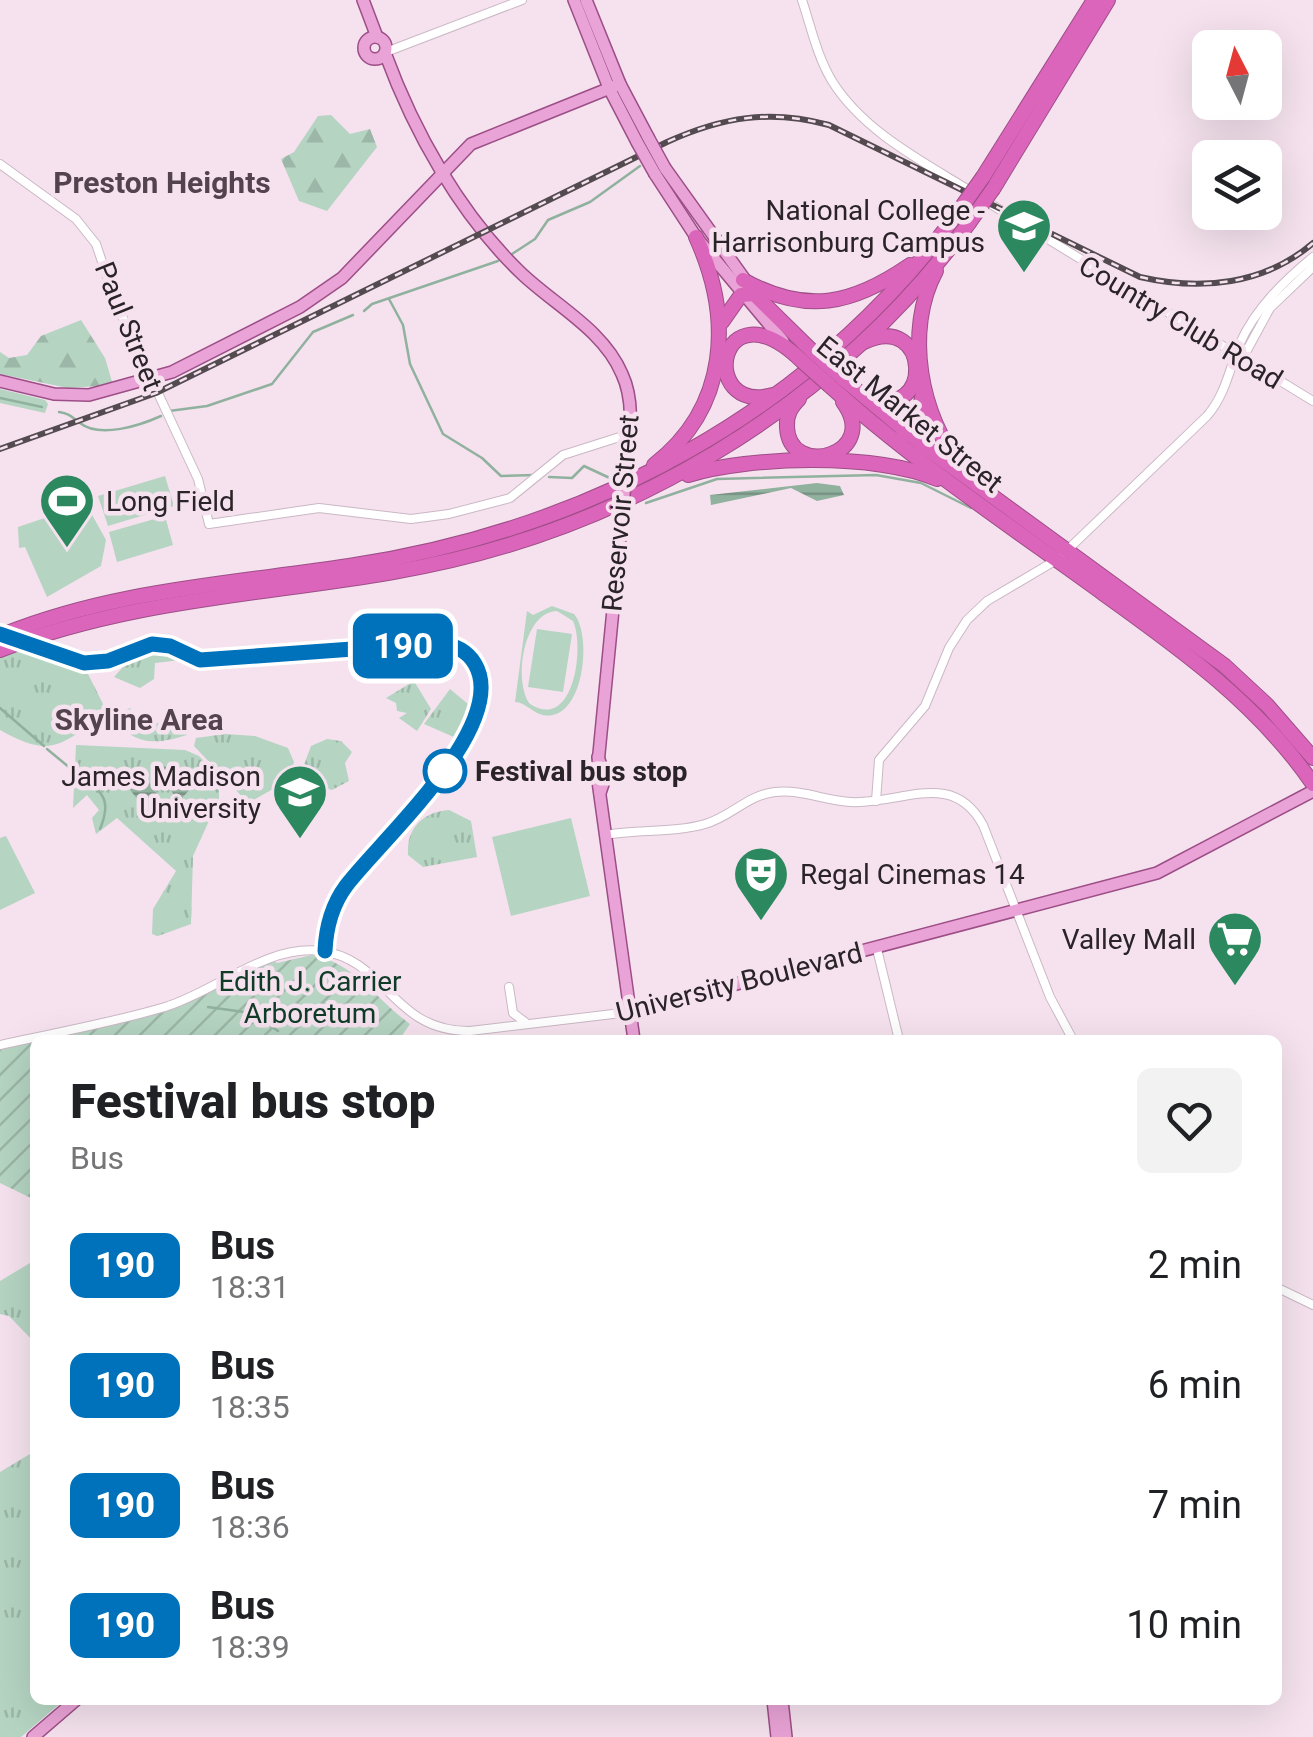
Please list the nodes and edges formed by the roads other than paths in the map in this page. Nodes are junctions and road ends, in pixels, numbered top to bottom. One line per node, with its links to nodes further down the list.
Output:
1 (522, 0): 8 (street)
2 (574, 0): 9 (main road, East Market Street)
3 (586, 0): 9 (main road, East Market Street)
4 (802, 0): 24 (street, Country Club Road)
5 (1094, 0): 13 (highway)
6 (1108, 0): 13 (highway)
7 (364, 5): 8 (main road, Reservoir Street)
8 (380, 48): 12 (main road, Reservoir Street)
9 (615, 86): 11 (main road, East Market Street, bridge); 12 (main road)
10 (0, 164): 25 (street, Paul Street)
11 (660, 171): 16 (main road, East Market Street); 19 (main road, East Market Street)
12 (440, 172): 25 (main road); 34 (main road, Reservoir Street)
13 (988, 183): 14 (highway, bridge)
14 (963, 222): 15 (highway); 22 (highway); 27 (highway)
15 (946, 229): 19 (highway); 30 (highway)
16 (696, 237): 19 (main road, East Market Street); 20 (highway)
17 (1313, 258): 24 (street)
18 (1313, 267): 24 (street)
19 (742, 287): 20 (highway); 21 (main road, East Market Street); 23 (highway, East Market Street)
20 (722, 323): 36 (highway)
21 (784, 344): 23 (highway, East Market Street); 30 (highway)
22 (856, 348): 29 (highway); 31 (highway)
23 (807, 355): 28 (highway, East Market Street, bridge)
24 (1238, 356): 32 (street, Country Club Road); 38 (street)
25 (150, 380): 26 (main road); 34 (street, Paul Street)
26 (0, 381)
27 (926, 384): 33 (highway); 35 (highway)
28 (836, 385): 29 (highway); 31 (highway, East Market Street); 33 (highway, East Market Street)
29 (810, 386): 36 (highway)
30 (783, 390): 36 (highway)
31 (860, 394): 33 (highway, East Market Street)
32 (1313, 400)
33 (902, 437): 35 (highway, East Market Street); 37 (highway, East Market Street)
34 (625, 439): 36 (main road, Reservoir Street)
35 (972, 480): 38 (highway, East Market Street)
36 (634, 482): 37 (highway); 39 (highway); 41 (highway); 45 (main road, Reservoir Street, bridge)
37 (974, 499): 38 (highway, East Market Street)
38 (1062, 555): 40 (highway, East Market Street); 40 (highway, East Market Street); 44 (street)
39 (0, 635): 48 (street, bridge)
40 (1175, 638): 42 (highway, East Market Street); 43 (highway, East Market Street)
41 (0, 650)
42 (1313, 758)
43 (1313, 787): 46 (main road, University Boulevard)
44 (876, 801): 45 (street); 46 (street)
45 (606, 835): 50 (main road)
46 (1017, 912): 47 (main road, University Boulevard); 55 (street)
47 (878, 949): 50 (main road, University Boulevard); 54 (street)
48 (325, 951): 51 (street, University Boulevard); 52 (street)
49 (509, 986): 51 (street)
50 (630, 1012): 51 (street, University Boulevard); 53 (main road)
51 (529, 1024)
52 (44, 1035)
53 (633, 1035)
54 (899, 1035)
55 (1070, 1035)
56 (30, 1038): 57 (street)
57 (0, 1045)
58 (1282, 1290): 59 (street)
59 (1313, 1304)
60 (70, 1705): 63 (main road)
61 (774, 1705): 64 (main road)
62 (783, 1705): 65 (main road)
63 (33, 1737)
64 (777, 1737)
65 (786, 1737)

